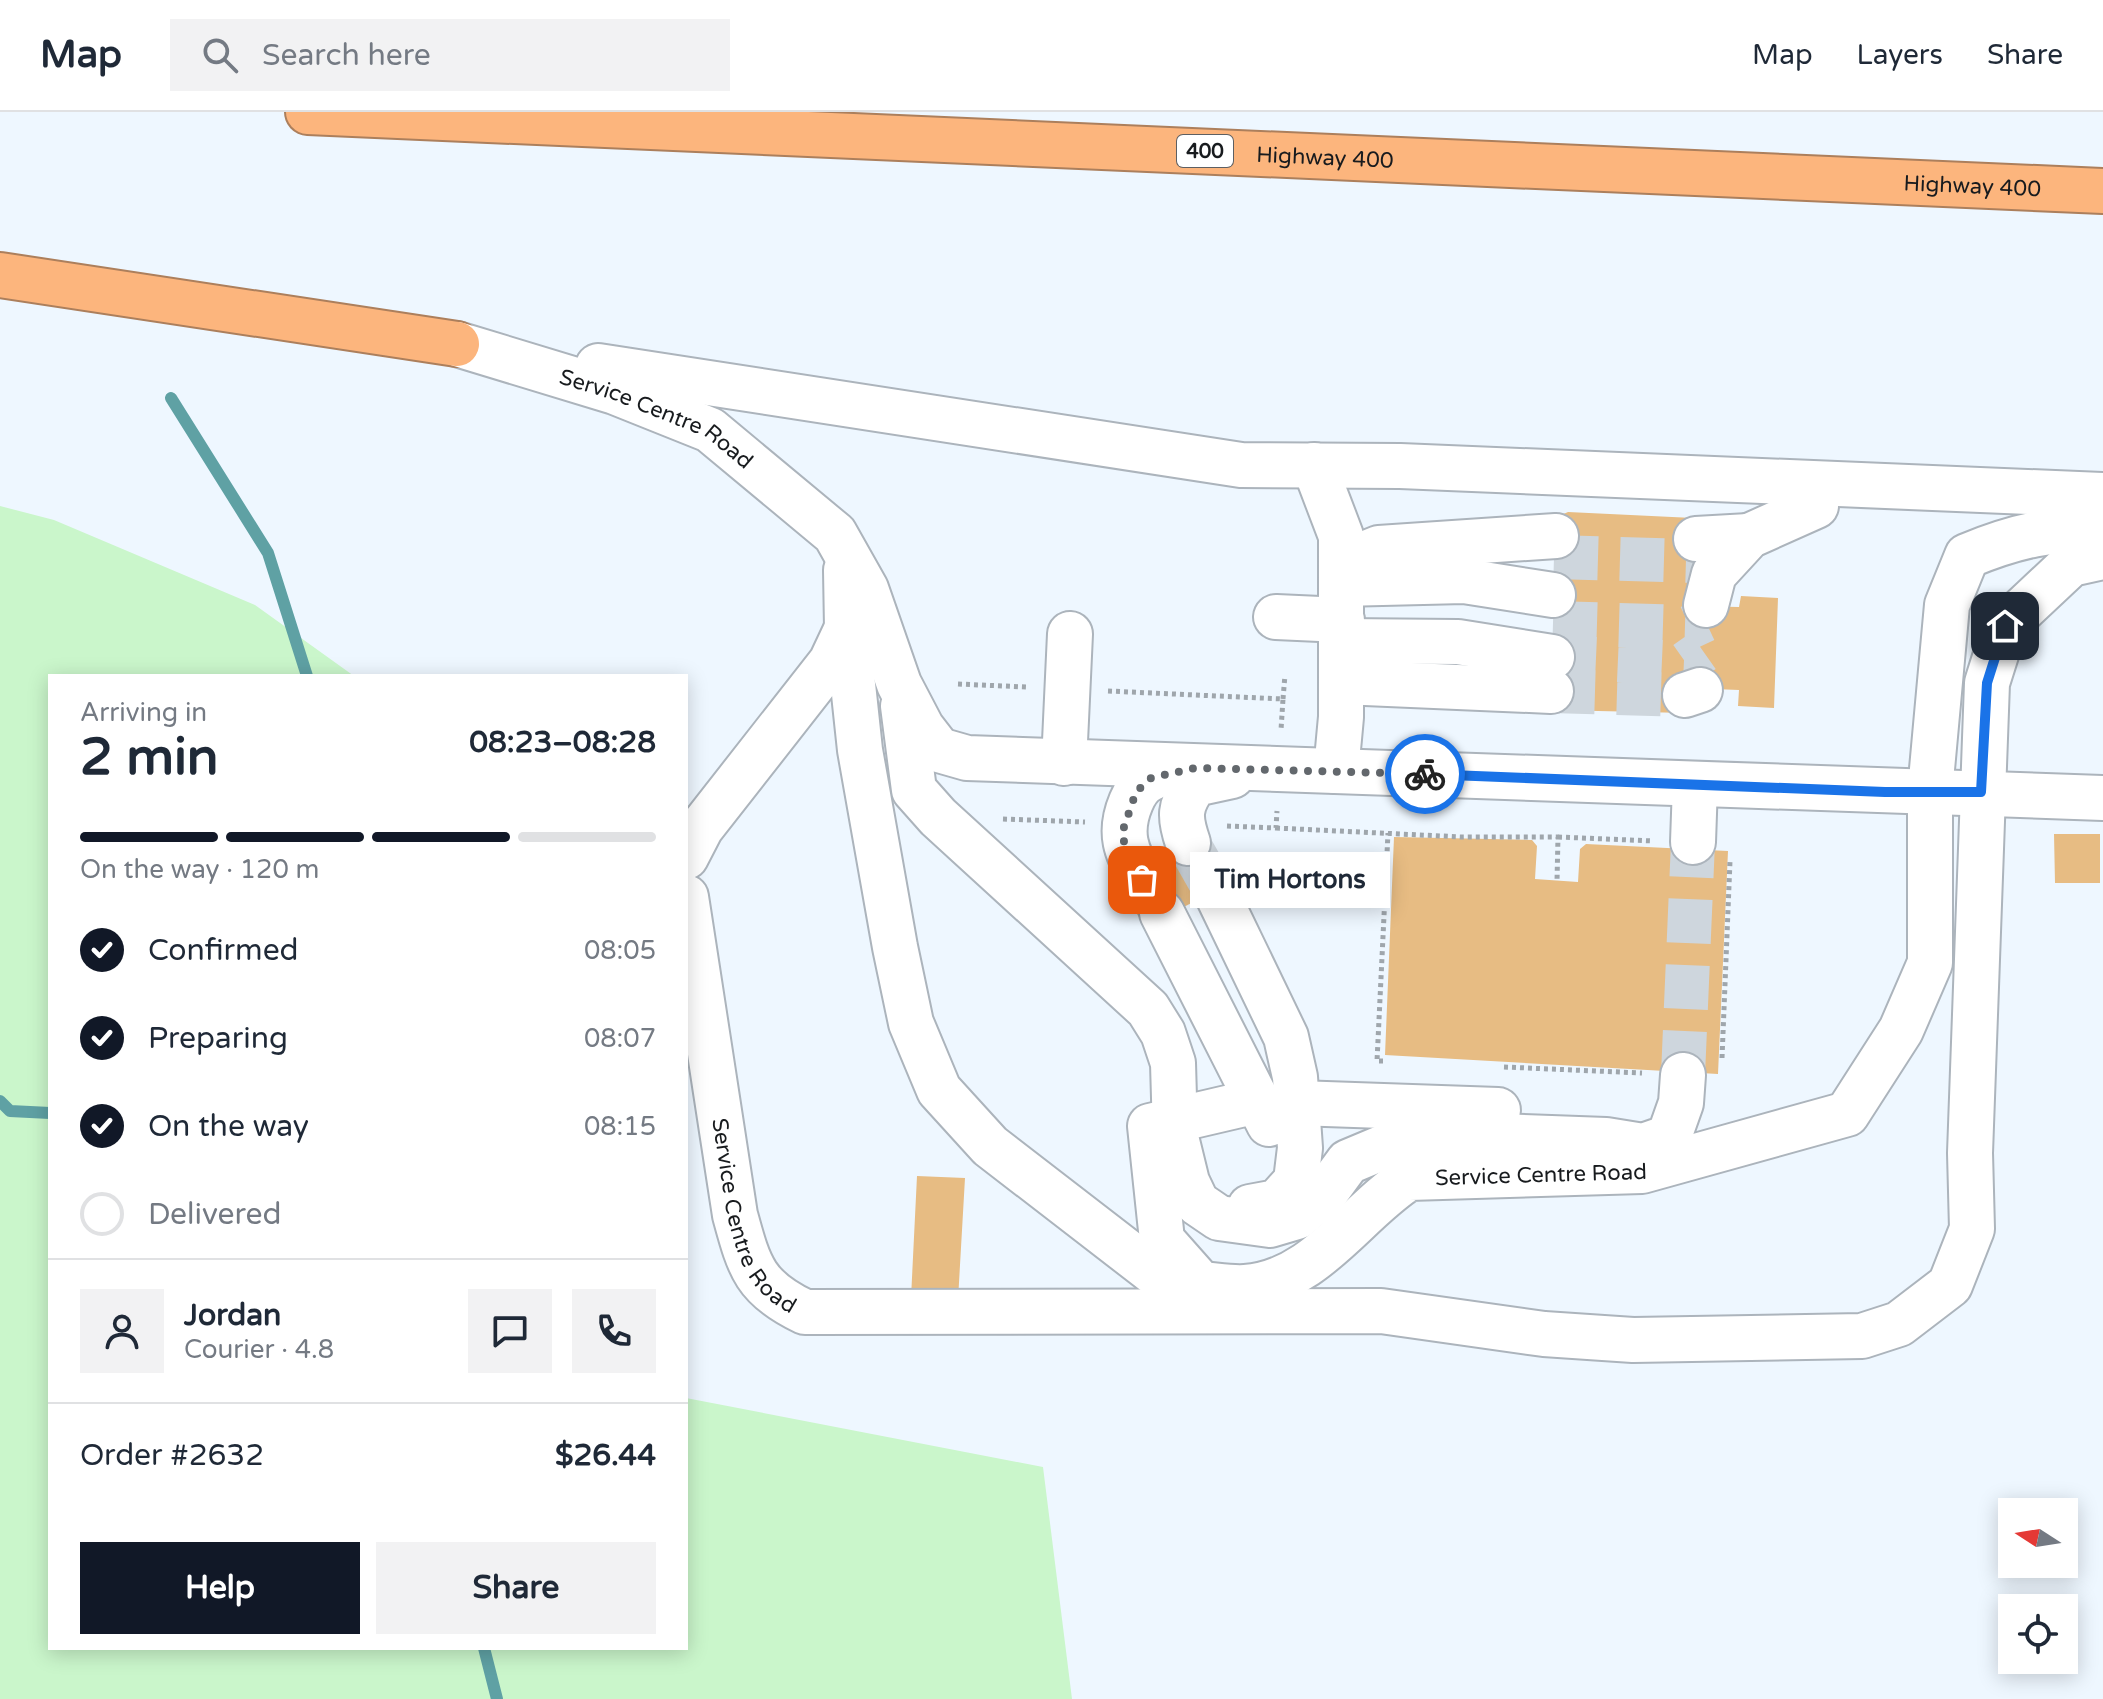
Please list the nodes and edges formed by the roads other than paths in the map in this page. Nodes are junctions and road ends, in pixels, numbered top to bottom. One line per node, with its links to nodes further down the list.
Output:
1 (308, 112): 2 (highway, Highway 400 / 400)
2 (2103, 191)
3 (0, 275): 4 (highway)
4 (457, 344): 5 (lane); 10 (lane, Service Centre Road)
5 (1314, 465): 6 (lane); 13 (lane)
6 (1400, 466): 7 (lane); 13 (lane)
7 (2103, 495)
8 (1816, 506): 12 (lane)
9 (2103, 529): 24 (lane, Service Centre Road)
10 (835, 534): 16 (lane); 18 (lane, Service Centre Road)
11 (2103, 557): 25 (lane, Service Centre Road)
12 (1700, 577)
13 (1342, 604): 14 (lane); 14 (lane); 14 (lane); 14 (lane); 15 (lane); 22 (lane)
14 (1553, 610)
15 (1276, 617)
16 (847, 628): 29 (lane); 37 (lane)
17 (1070, 634): 19 (lane)
18 (899, 684): 19 (lane, Service Centre Road); 34 (lane)
19 (1064, 763): 20 (lane, Service Centre Road)
20 (1195, 768): 21 (lane, Service Centre Road); 33 (lane)
21 (1262, 770): 22 (lane, Service Centre Road); 27 (lane)
22 (1336, 771): 23 (lane, Service Centre Road)
23 (1695, 785): 24 (lane, Service Centre Road); 28 (lane)
24 (1930, 791): 25 (lane, Service Centre Road); 34 (lane, Service Centre Road)
25 (1981, 792): 26 (lane); 37 (lane, Service Centre Road)
26 (2103, 798)
27 (1188, 843)
28 (1711, 851)
29 (688, 853)
30 (1217, 894): 33 (lane)
31 (688, 910): 37 (lane, Service Centre Road)
32 (1683, 1075): 35 (lane)
33 (1277, 1102): 34 (lane, Service Centre Road); 35 (lane, Service Centre Road); 36 (lane)
34 (1175, 1119): 36 (lane)
35 (1669, 1137): 36 (lane)
36 (1216, 1206)
37 (1208, 1314)

